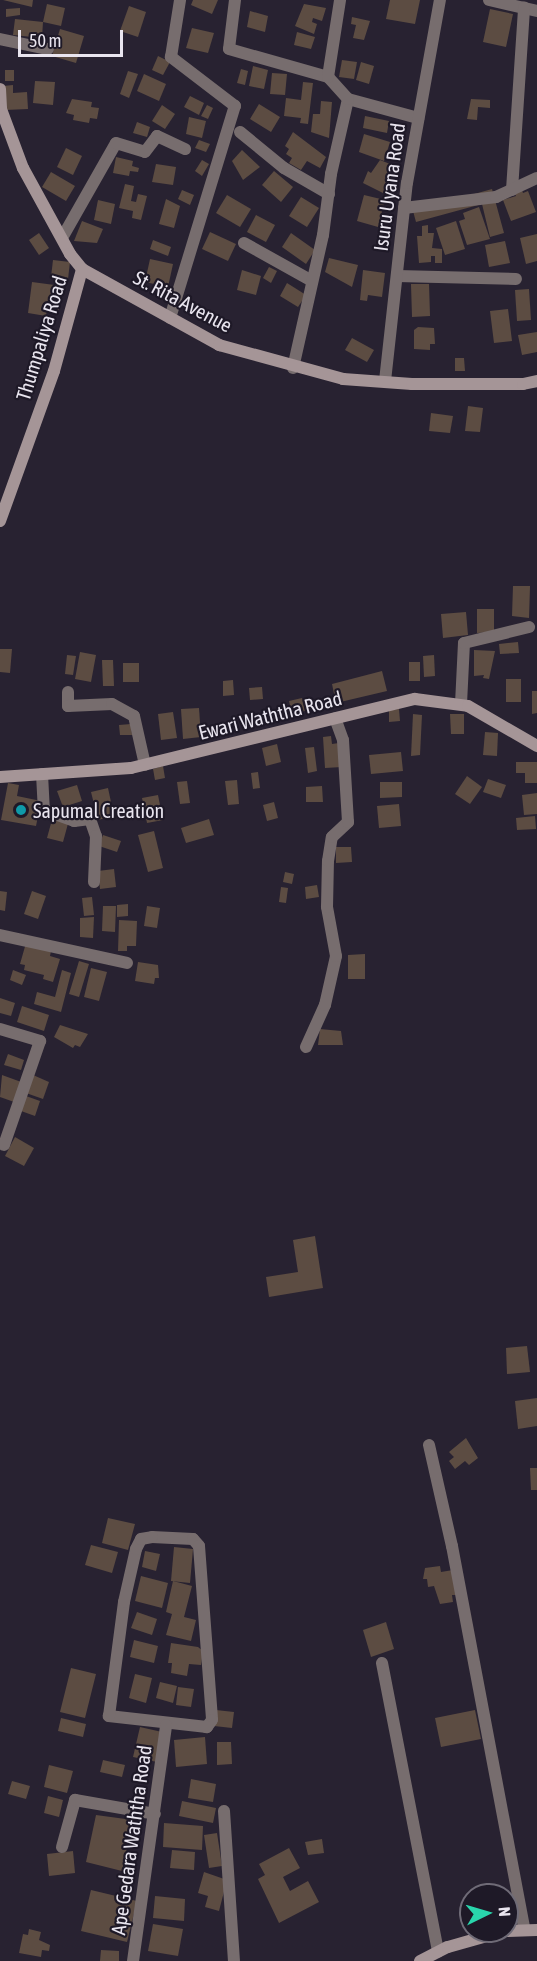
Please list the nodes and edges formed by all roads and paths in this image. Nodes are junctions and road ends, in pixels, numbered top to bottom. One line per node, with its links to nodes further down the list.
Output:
1 (180, 0): 26 (street)
2 (235, 0): 10 (street)
3 (340, 0): 10 (street)
4 (440, 0): 13 (street, Isuru Uyana Road)
5 (489, 0): 6 (street)
6 (524, 7): 7 (street); 17 (street)
7 (537, 11)
8 (0, 39): 9 (street)
9 (48, 49)
10 (328, 77): 12 (street)
11 (0, 89): 20 (street, St. Rita Avenue)
12 (348, 99): 13 (street); 18 (street)
13 (418, 118): 19 (street, Isuru Uyana Road)
14 (240, 132): 18 (street)
15 (185, 149): 20 (street)
16 (537, 178): 17 (street)
17 (512, 190): 19 (street)
18 (329, 194): 25 (street)
19 (404, 208): 23 (street, Isuru Uyana Road)
20 (62, 238): 22 (street, St. Rita Avenue)
21 (244, 243): 25 (street)
22 (82, 269): 26 (street, St. Rita Avenue); 30 (street, Thumpaliya Road)
23 (397, 276): 24 (street); 28 (street, Isuru Uyana Road)
24 (516, 279)
25 (312, 281): 27 (street)
26 (170, 318): 27 (street, St. Rita Avenue)
27 (293, 368): 28 (street, St. Rita Avenue)
28 (386, 381): 29 (street, St. Rita Avenue)
29 (537, 381)
30 (0, 521)
31 (529, 627): 33 (street)
32 (68, 692): 36 (street)
33 (461, 704): 34 (street, Ewari Waththa Road); 35 (street, Ewari Waththa Road)
34 (335, 718): 36 (street, Ewari Waththa Road); 43 (street)
35 (537, 746)
36 (145, 765): 37 (street, Ewari Waththa Road)
37 (42, 774): 38 (street, Ewari Waththa Road); 39 (street)
38 (0, 778)
39 (94, 882)
40 (0, 935): 41 (street)
41 (127, 963)
42 (1, 1031): 44 (street)
43 (306, 1047)
44 (4, 1145)
45 (429, 1445): 51 (street)
46 (382, 1663): 53 (street)
47 (166, 1725): 47 (street, Ape Gedara Waththa Road); 49 (street, Ape Gedara Waththa Road)
48 (224, 1811): 55 (street)
49 (155, 1814): 50 (street); 54 (street, Ape Gedara Waththa Road)
50 (62, 1847)
51 (531, 1929)
52 (467, 1943): 53 (street)
53 (438, 1952): 56 (street)
54 (133, 1961)
55 (234, 1961)
56 (420, 1961)

